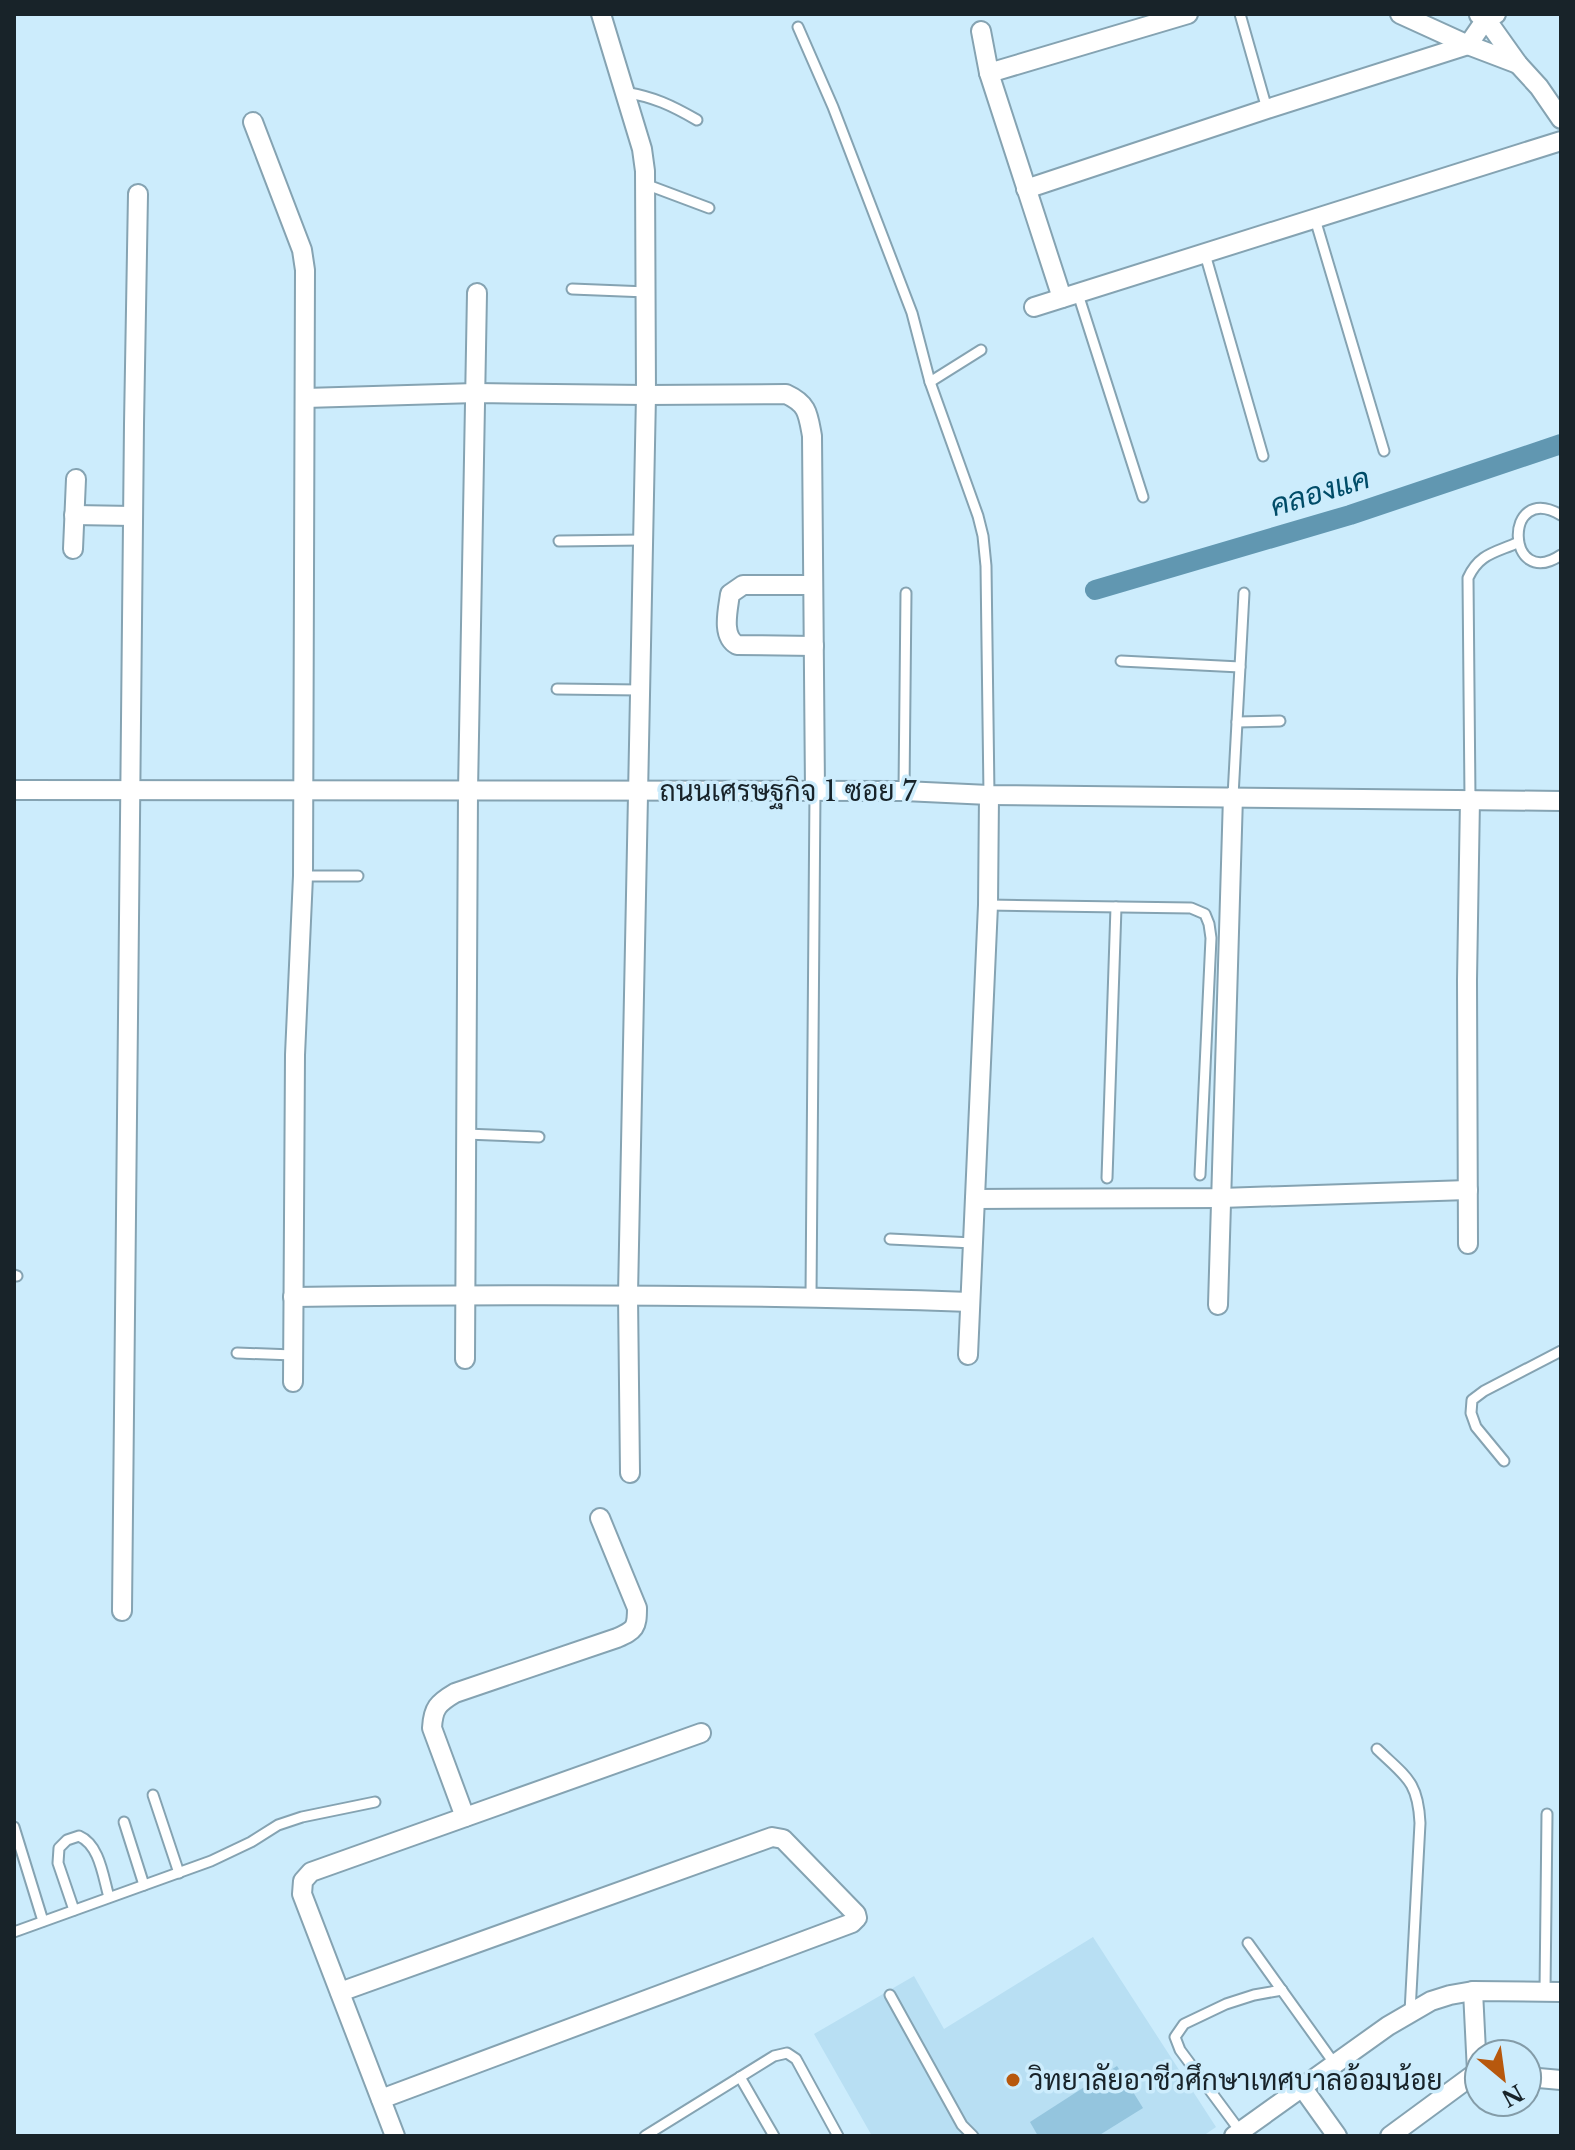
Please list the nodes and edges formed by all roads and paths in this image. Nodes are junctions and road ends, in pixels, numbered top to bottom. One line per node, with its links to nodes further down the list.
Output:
1 (601, 14): 11 (street)
2 (1188, 14): 10 (street)
3 (1240, 14): 12 (lane)
4 (1400, 14): 8 (street)
5 (1486, 16): 8 (street); 9 (street)
6 (979, 22): 10 (street)
7 (798, 27): 29 (lane)
8 (1468, 45): 9 (street); 12 (street)
9 (1518, 64): 13 (street)
10 (989, 73): 18 (street)
11 (624, 92): 14 (lane); 17 (street)
12 (1267, 109): 18 (street)
13 (1561, 119)
14 (697, 120)
15 (253, 122): 32 (street)
16 (1561, 141): 21 (street)
17 (645, 184): 20 (lane); 24 (street)
18 (1026, 189): 26 (street)
19 (138, 194): 39 (street)
20 (709, 208)
21 (1315, 219): 22 (street); 33 (lane)
22 (1205, 254): 26 (street); 34 (lane)
23 (572, 289): 24 (lane)
24 (647, 292): 31 (street)
25 (477, 293): 30 (street)
26 (1070, 296): 27 (street); 36 (lane)
27 (1034, 307)
28 (981, 350): 29 (lane)
29 (930, 382): 62 (lane)
30 (476, 393): 31 (street); 32 (street); 59 (street)
31 (646, 395): 40 (street); 45 (street)
32 (305, 398): 55 (street)
33 (1384, 451)
34 (1263, 456)
35 (76, 479): 37 (street)
36 (1143, 497)
37 (74, 515): 39 (street); 43 (street)
38 (1561, 515): 42 (lane)
39 (133, 516): 57 (street)
40 (643, 540): 41 (lane); 52 (street)
41 (559, 541)
42 (1517, 543): 44 (lane); 64 (lane)
43 (73, 549)
44 (1561, 555)
45 (813, 585): 48 (street); 48 (street)
46 (906, 593): 61 (lane)
47 (1244, 593): 50 (lane)
48 (814, 646): 60 (street)
49 (1121, 661): 50 (lane)
50 (1240, 667): 54 (lane)
51 (557, 689): 52 (lane)
52 (640, 690): 58 (street)
53 (1280, 721): 54 (lane)
54 (1237, 722): 63 (lane)
55 (303, 789): 57 (street, ถนนเศรษฐกิจ 1 ซอย 7); 59 (street, ถนนเศรษฐกิจ 1 ซอย 7); 66 (street)
56 (14, 790): 57 (street, ถนนเศรษฐกิจ 1 ซอย 7)
57 (131, 790): 95 (street)
58 (638, 790): 59 (street, ถนนเศรษฐกิจ 1 ซอย 7); 60 (street, ถนนเศรษฐกิจ 1 ซอย 7); 81 (street)
59 (468, 791): 70 (street)
60 (815, 791): 61 (street, ถนนเศรษฐกิจ 1 ซอย 7); 82 (lane)
61 (904, 791): 62 (street, ถนนเศรษฐกิจ 1 ซอย 7)
62 (989, 795): 63 (street, ถนนเศรษฐกิจ 1 ซอย 7); 68 (street)
63 (1233, 796): 64 (street, ถนนเศรษฐกิจ 1 ซอย 7); 75 (street)
64 (1470, 799): 65 (street, ถนนเศรษฐกิจ 1 ซอย 7); 74 (street)
65 (1561, 801)
66 (303, 876): 67 (lane); 83 (street)
67 (358, 876)
68 (988, 905): 69 (lane); 76 (street)
69 (1116, 907): 72 (lane); 73 (lane)
70 (466, 1134): 71 (lane); 80 (street)
71 (539, 1137)
72 (1200, 1175)
73 (1107, 1178)
74 (1468, 1190): 75 (street); 79 (street)
75 (1221, 1198): 76 (street); 85 (street)
76 (975, 1199): 78 (street)
77 (890, 1239): 78 (lane)
78 (973, 1243): 84 (street)
79 (1468, 1244)
80 (465, 1295): 81 (street); 83 (street); 90 (street)
81 (628, 1295): 82 (street); 93 (street)
82 (811, 1296): 84 (street)
83 (293, 1297): 88 (street)
84 (970, 1302): 89 (street)
85 (1218, 1305)
86 (1561, 1351): 92 (lane)
87 (237, 1353): 88 (lane)
88 (293, 1355): 91 (street)
89 (968, 1355)
90 (465, 1359)
91 (293, 1382)
92 (1504, 1461)
93 (630, 1473)
94 (600, 1518): 101 (street)
95 (122, 1611)
96 (701, 1733): 101 (street)
97 (1377, 1749): 116 (lane)
98 (153, 1795): 104 (lane)
99 (375, 1802): 104 (lane)
100 (1547, 1814): 114 (lane)
101 (465, 1817): 113 (street)
102 (124, 1822): 105 (lane)
103 (14, 1827): 108 (lane)
104 (179, 1873): 105 (lane)
105 (144, 1885): 106 (lane)
106 (109, 1897): 107 (lane); 107 (lane)
107 (74, 1910): 108 (lane)
108 (43, 1921): 109 (lane)
109 (14, 1932)
110 (1248, 1943): 111 (lane)
111 (1282, 1990): 118 (lane); 123 (lane)
112 (1473, 1991): 114 (street); 116 (street); 117 (street)
113 (340, 1992): 122 (street); 122 (street)
114 (1553, 1992)
115 (890, 1995): 128 (lane)
116 (1410, 2012): 118 (street)
117 (1476, 2038)
118 (1334, 2063): 121 (street)
119 (740, 2077): 125 (lane); 126 (lane); 127 (lane)
120 (1463, 2083): 130 (street)
121 (1302, 2087): 123 (street); 129 (street)
122 (381, 2099): 124 (street)
123 (1237, 2134)
124 (395, 2136)
125 (645, 2136)
126 (774, 2136)
127 (838, 2136)
128 (973, 2136)
129 (1337, 2136)
130 (1390, 2136)

